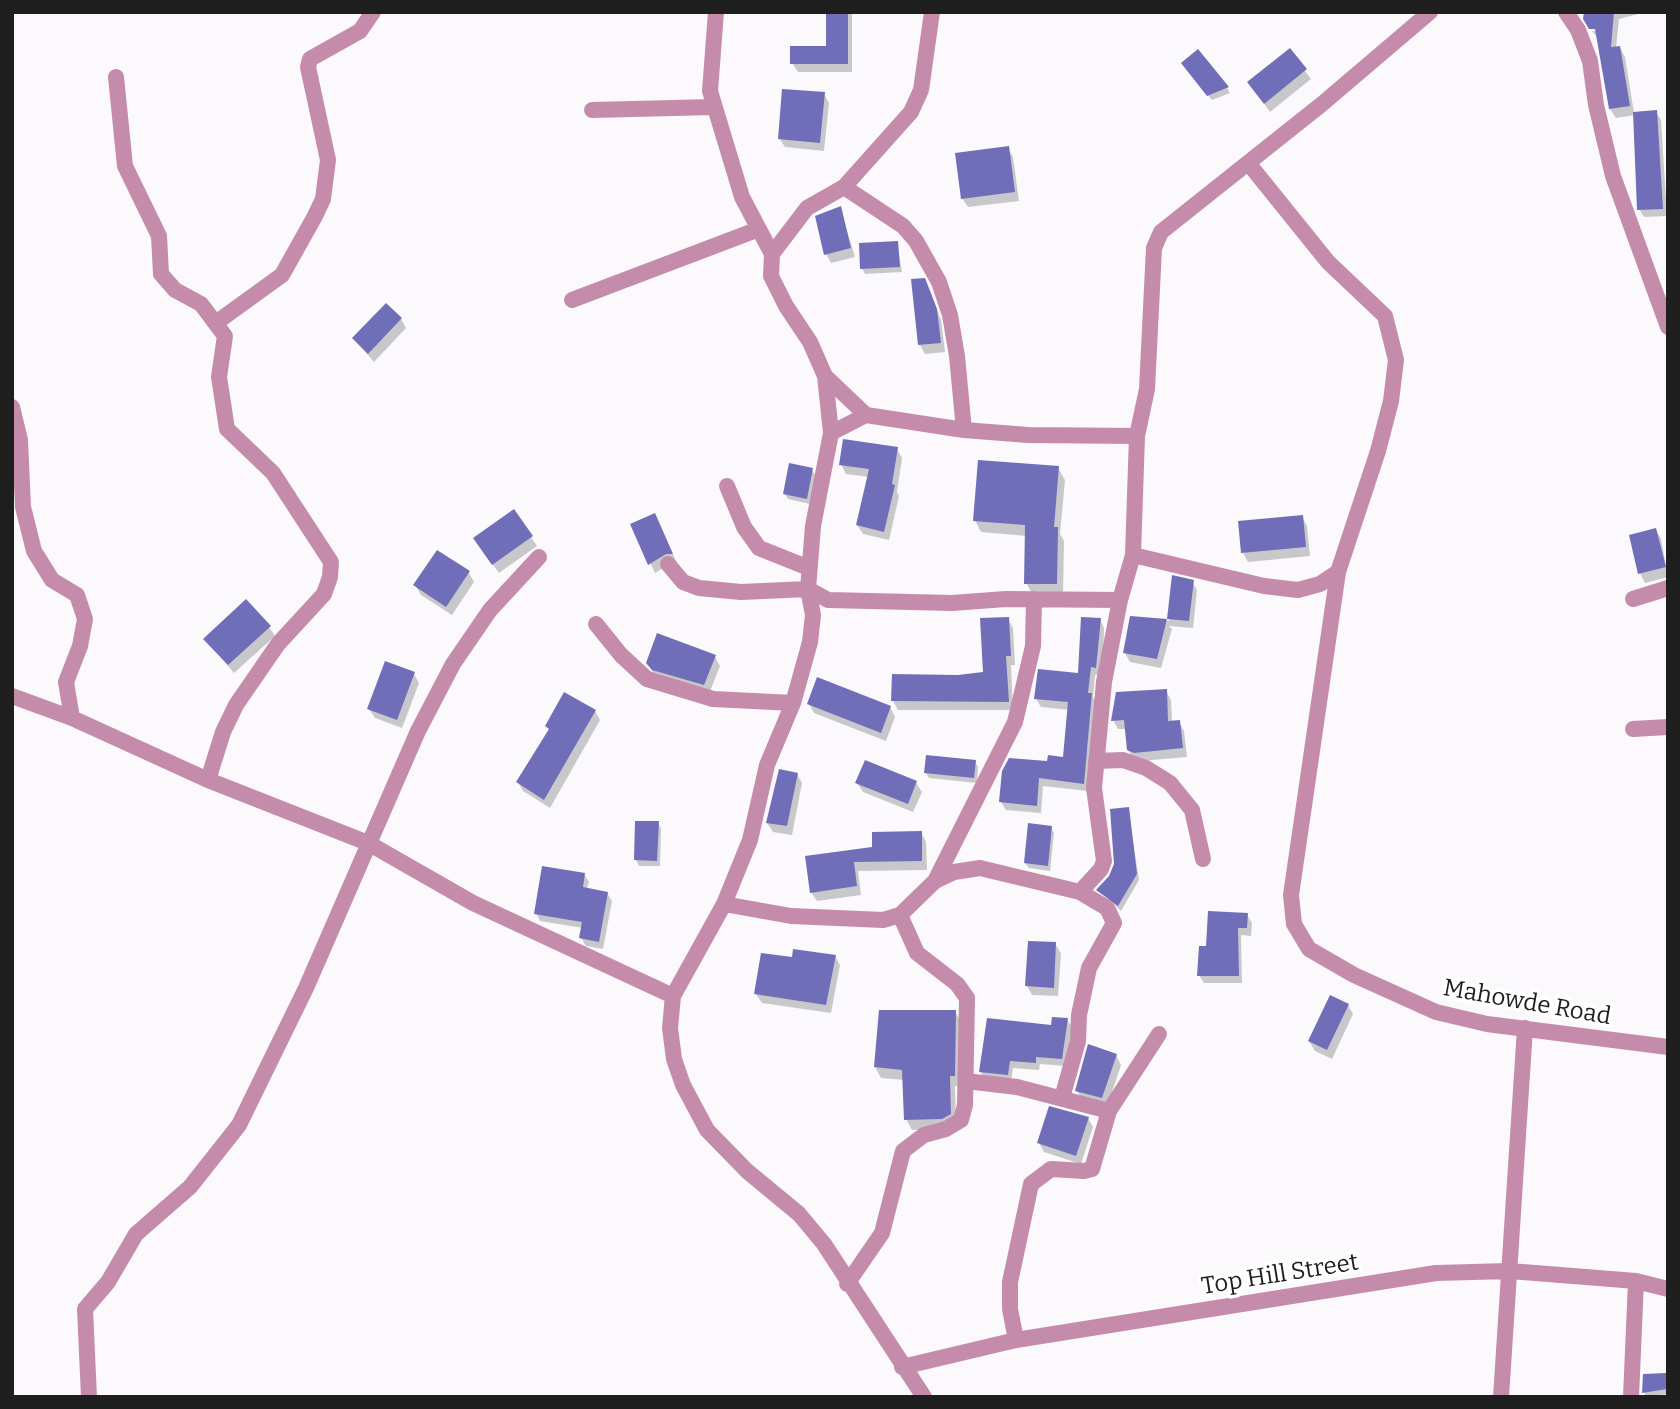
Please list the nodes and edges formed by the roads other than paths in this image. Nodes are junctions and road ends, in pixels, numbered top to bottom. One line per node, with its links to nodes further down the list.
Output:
1 (373, 12): 14 (street)
2 (716, 12): 7 (street)
3 (932, 12): 10 (street)
4 (1430, 12): 9 (street)
5 (1566, 12): 15 (street)
6 (116, 76): 14 (street)
7 (714, 107): 8 (street); 11 (street)
8 (592, 110)
9 (1249, 164): 21 (street); 27 (street)
10 (844, 187): 12 (street); 19 (street)
11 (759, 229): 12 (street); 13 (street)
12 (772, 254): 16 (street)
13 (572, 300)
14 (217, 322): 40 (street)
15 (1668, 327)
16 (825, 376): 18 (street); 20 (street)
17 (12, 407): 36 (street)
18 (866, 415): 19 (street); 20 (street)
19 (964, 430): 21 (street)
20 (831, 433): 26 (street)
21 (1137, 436): 23 (street)
22 (727, 486): 26 (street)
23 (1133, 555): 27 (street); 31 (street)
24 (539, 557): 41 (street)
25 (668, 564): 28 (street)
26 (809, 568): 28 (street)
27 (1338, 572): 48 (street, Mahowde Road)
28 (808, 589): 30 (street); 35 (street)
29 (1668, 589): 32 (street)
30 (1034, 599): 31 (street); 43 (street)
31 (1120, 600): 39 (street)
32 (1633, 600)
33 (596, 624): 35 (street)
34 (12, 696): 36 (street)
35 (793, 703): 45 (street)
36 (72, 718): 40 (street)
37 (1668, 727): 38 (street)
38 (1633, 729)
39 (1096, 761): 42 (street); 44 (street)
40 (208, 780): 41 (street)
41 (368, 843): 47 (street); 60 (street)
42 (1203, 859)
43 (936, 881): 44 (street); 46 (street)
44 (1080, 891): 52 (street)
45 (724, 904): 46 (street); 47 (street)
46 (900, 915): 51 (street)
47 (674, 996): 56 (street)
48 (1524, 1028): 50 (street, Mahowde Road); 54 (street)
49 (1159, 1034): 53 (street)
50 (1668, 1047)
51 (966, 1081): 52 (street); 56 (street)
52 (1062, 1098): 53 (street)
53 (1109, 1111): 58 (street)
54 (1510, 1271): 55 (street, Top Hill Street); 58 (street, Top Hill Street); 62 (street)
55 (1636, 1280): 57 (street, Top Hill Street); 63 (street)
56 (847, 1284): 59 (street)
57 (1668, 1289)
58 (1016, 1340): 59 (street, Top Hill Street)
59 (902, 1367): 61 (street)
60 (89, 1397)
61 (924, 1397)
62 (1502, 1397)
63 (1631, 1397)

